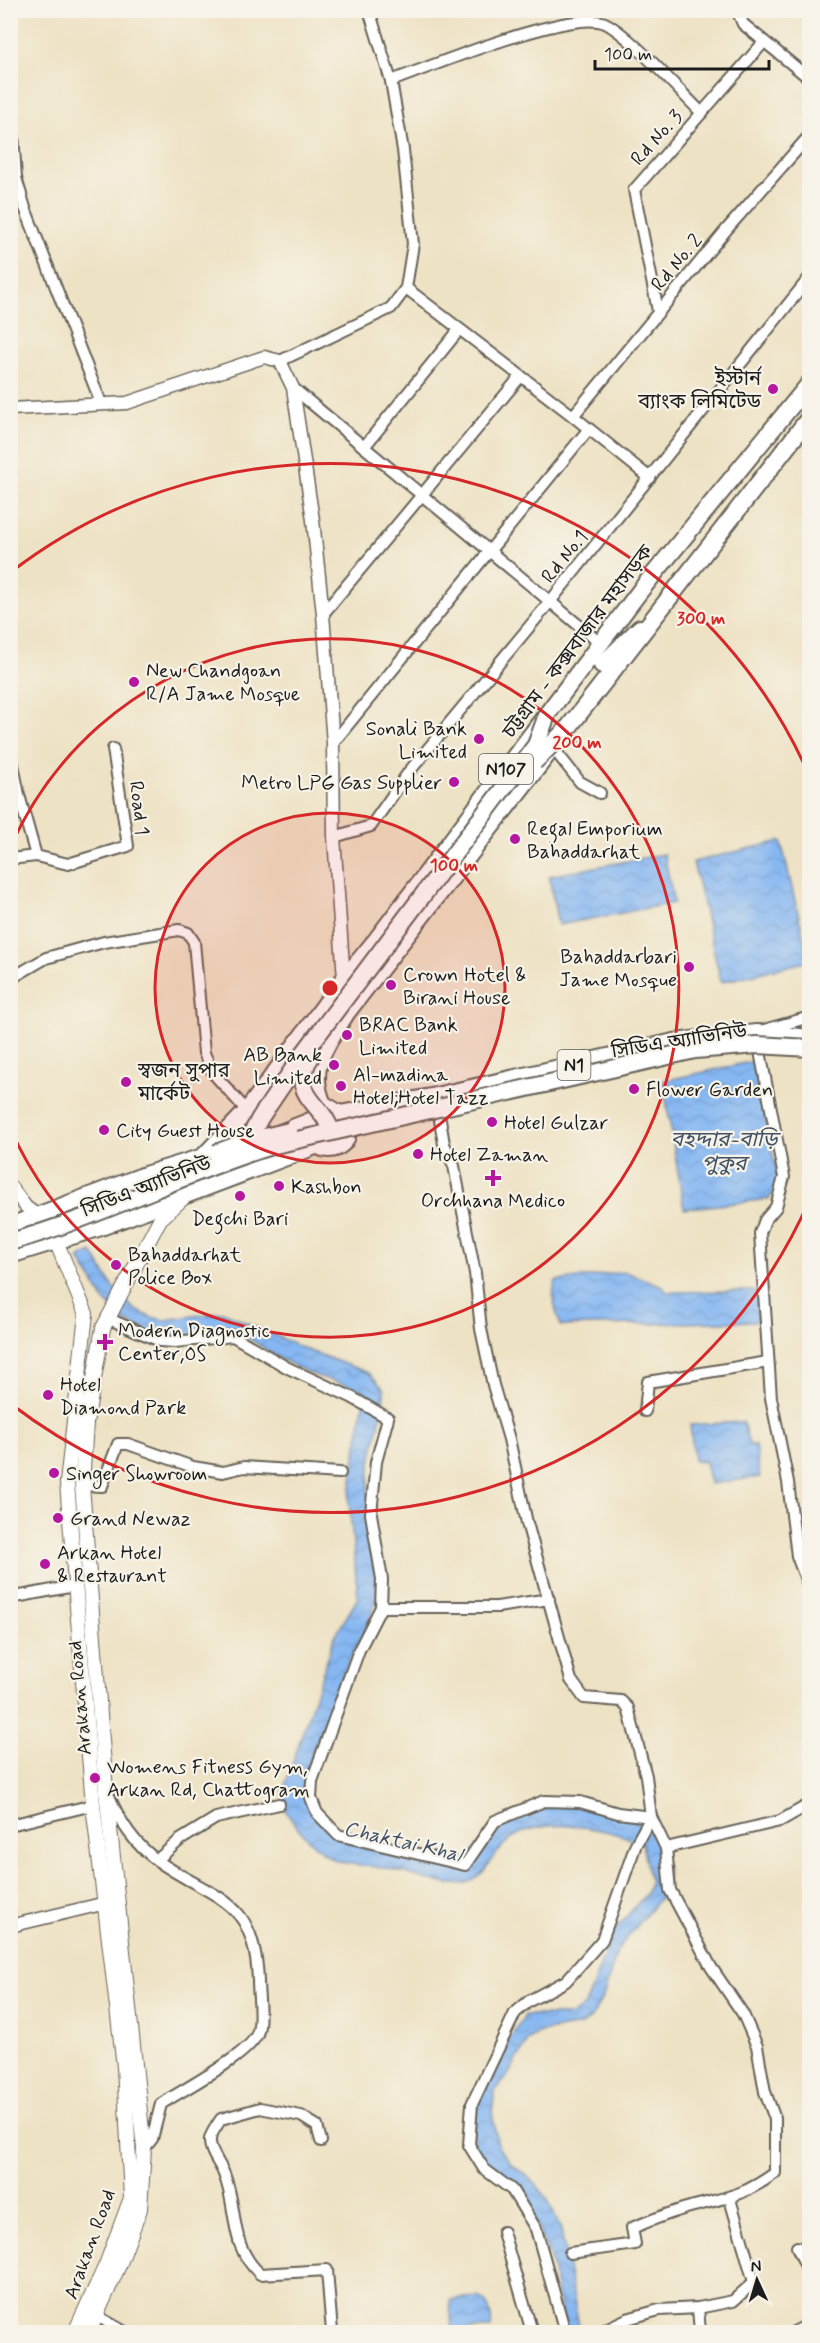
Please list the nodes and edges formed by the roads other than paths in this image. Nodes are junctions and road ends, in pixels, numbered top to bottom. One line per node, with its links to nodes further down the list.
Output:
1 (369, 10): 5 (street)
2 (737, 10): 3 (street)
3 (764, 42): 4 (street); 7 (street, Rd No. 3)
4 (810, 79)
5 (391, 81): 7 (street); 10 (street)
6 (10, 89): 17 (street)
7 (702, 113): 11 (street, Rd No. 3)
8 (810, 135): 11 (street, Rd No. 2)
9 (810, 277): 23 (street, Rd No.1)
10 (406, 288): 12 (street); 13 (street)
11 (658, 311): 19 (street, Rd No. 2)
12 (459, 330): 14 (street); 22 (street)
13 (280, 361): 16 (street); 17 (street)
14 (520, 377): 19 (street); 24 (street)
15 (810, 383): 26 (main road, চট্টগ্রাম - কক্সবাজার মহাসড়ক / N107)
16 (293, 388): 22 (street); 29 (street)
17 (101, 403): 18 (street)
18 (10, 409)
19 (573, 416): 21 (street)
20 (810, 417): 28 (main road, N107)
21 (588, 430): 23 (street); 25 (street)
22 (364, 447): 24 (street)
23 (650, 478): 27 (street, Rd No.1)
24 (422, 496): 25 (street); 29 (street)
25 (487, 551): 27 (street); 33 (street)
26 (636, 597): 28 (main road); 30 (main road, চট্টগ্রাম - কক্সবাজার মহাসড়ক / N107)
27 (549, 603): 30 (street); 38 (street, Rd No.1)
28 (658, 610): 32 (main road, N107)
29 (323, 614): 33 (street)
30 (600, 643): 31 (main road, চট্টগ্রাম - কক্সবাজার মহাসড়ক / N107)
31 (547, 715): 42 (main road, চট্টগ্রাম - কক্সবাজার মহাসড়ক / N107); 52 (main road, bridge)
32 (569, 726): 34 (main road, N107); 50 (main road, bridge)
33 (333, 743): 38 (street)
34 (553, 748): 37 (street); 50 (main road, N107)
35 (10, 749): 39 (street)
36 (113, 749): 39 (street, Road 1)
37 (600, 793)
38 (334, 837): 42 (street)
39 (36, 856): 40 (street)
40 (10, 858)
41 (10, 979): 49 (street)
42 (344, 979): 49 (main road, চট্টগ্রাম - কক্সবাজার মহাসড়ক / N107)
43 (810, 1017): 45 (street)
44 (810, 1038): 45 (main road, সিডিএ অ্যাভিনিউ / N1); 50 (main road, N1)
45 (758, 1041): 47 (main road, সিডিএ অ্যাভিনিউ / N1); 48 (main road, সিডিএ অ্যাভিনিউ / N1); 63 (street)
46 (810, 1048): 50 (main road, N1, bridge)
47 (810, 1053)
48 (437, 1103): 50 (main road, সিডিএ অ্যাভিনিউ / N1); 50 (main road, সিডিএ অ্যাভিনিউ / N1); 71 (street)
49 (247, 1111): 53 (main road, চট্টগ্রাম - কক্সবাজার মহাসড়ক / N107)
50 (332, 1125): 51 (main road); 51 (main road, সিডিএ অ্যাভিনিউ); 52 (main road, N1, bridge); 53 (main road, সিডিএ অ্যাভিনিউ / N1)
51 (318, 1145): 55 (main road, সিডিএ অ্যাভিনিউ)
52 (249, 1147): 58 (main road, N1, bridge); 60 (main road, N1, bridge)
53 (205, 1155): 56 (main road, সিডিএ অ্যাভিনিউ / N1)
54 (10, 1186): 56 (street)
55 (197, 1190): 59 (main road, সিডিএ অ্যাভিনিউ); 62 (main road, Arakan Road)
56 (38, 1216): 57 (main road, সিডিএ অ্যাভিনিউ / N1); 59 (main road, Arakan Road)
57 (10, 1226)
58 (10, 1231)
59 (57, 1241): 61 (main road, সিডিএ অ্যাভিনিউ); 68 (main road, Arakan Road)
60 (10, 1242)
61 (10, 1255)
62 (107, 1318): 66 (main road, Arakan Road); 72 (street)
63 (769, 1366): 64 (street); 69 (street)
64 (645, 1411)
65 (340, 1473): 66 (street)
66 (82, 1485): 73 (main road, Arakan Road)
67 (10, 1579): 70 (street)
68 (74, 1586): 70 (street); 76 (main road, Arakan Road)
69 (810, 1590)
70 (11, 1598)
71 (549, 1599): 72 (street); 77 (street)
72 (381, 1607): 77 (street)
73 (106, 1791): 80 (street); 84 (main road, Arakan Road)
74 (279, 1804): 80 (street)
75 (810, 1804): 79 (street)
76 (93, 1805): 78 (street); 81 (main road, Arakan Road)
77 (650, 1820): 79 (street); 97 (street)
78 (10, 1825)
79 (666, 1848): 85 (street)
80 (157, 1860): 84 (street)
81 (106, 1903): 82 (street); 92 (main road, Arakan Road)
82 (10, 1926)
83 (321, 2141): 95 (street)
84 (144, 2149): 91 (main road, Arakan Road)
85 (730, 2199): 88 (street); 90 (street)
86 (503, 2232): 96 (street)
87 (797, 2247): 89 (street)
88 (570, 2253)
89 (810, 2275)
90 (698, 2308): 98 (street); 99 (street)
91 (97, 2316): 93 (main road, Arakan Road); 94 (street)
92 (75, 2332)
93 (89, 2332)
94 (125, 2332)
95 (332, 2332)
96 (532, 2332)
97 (561, 2332)
98 (599, 2332)
99 (700, 2332)

